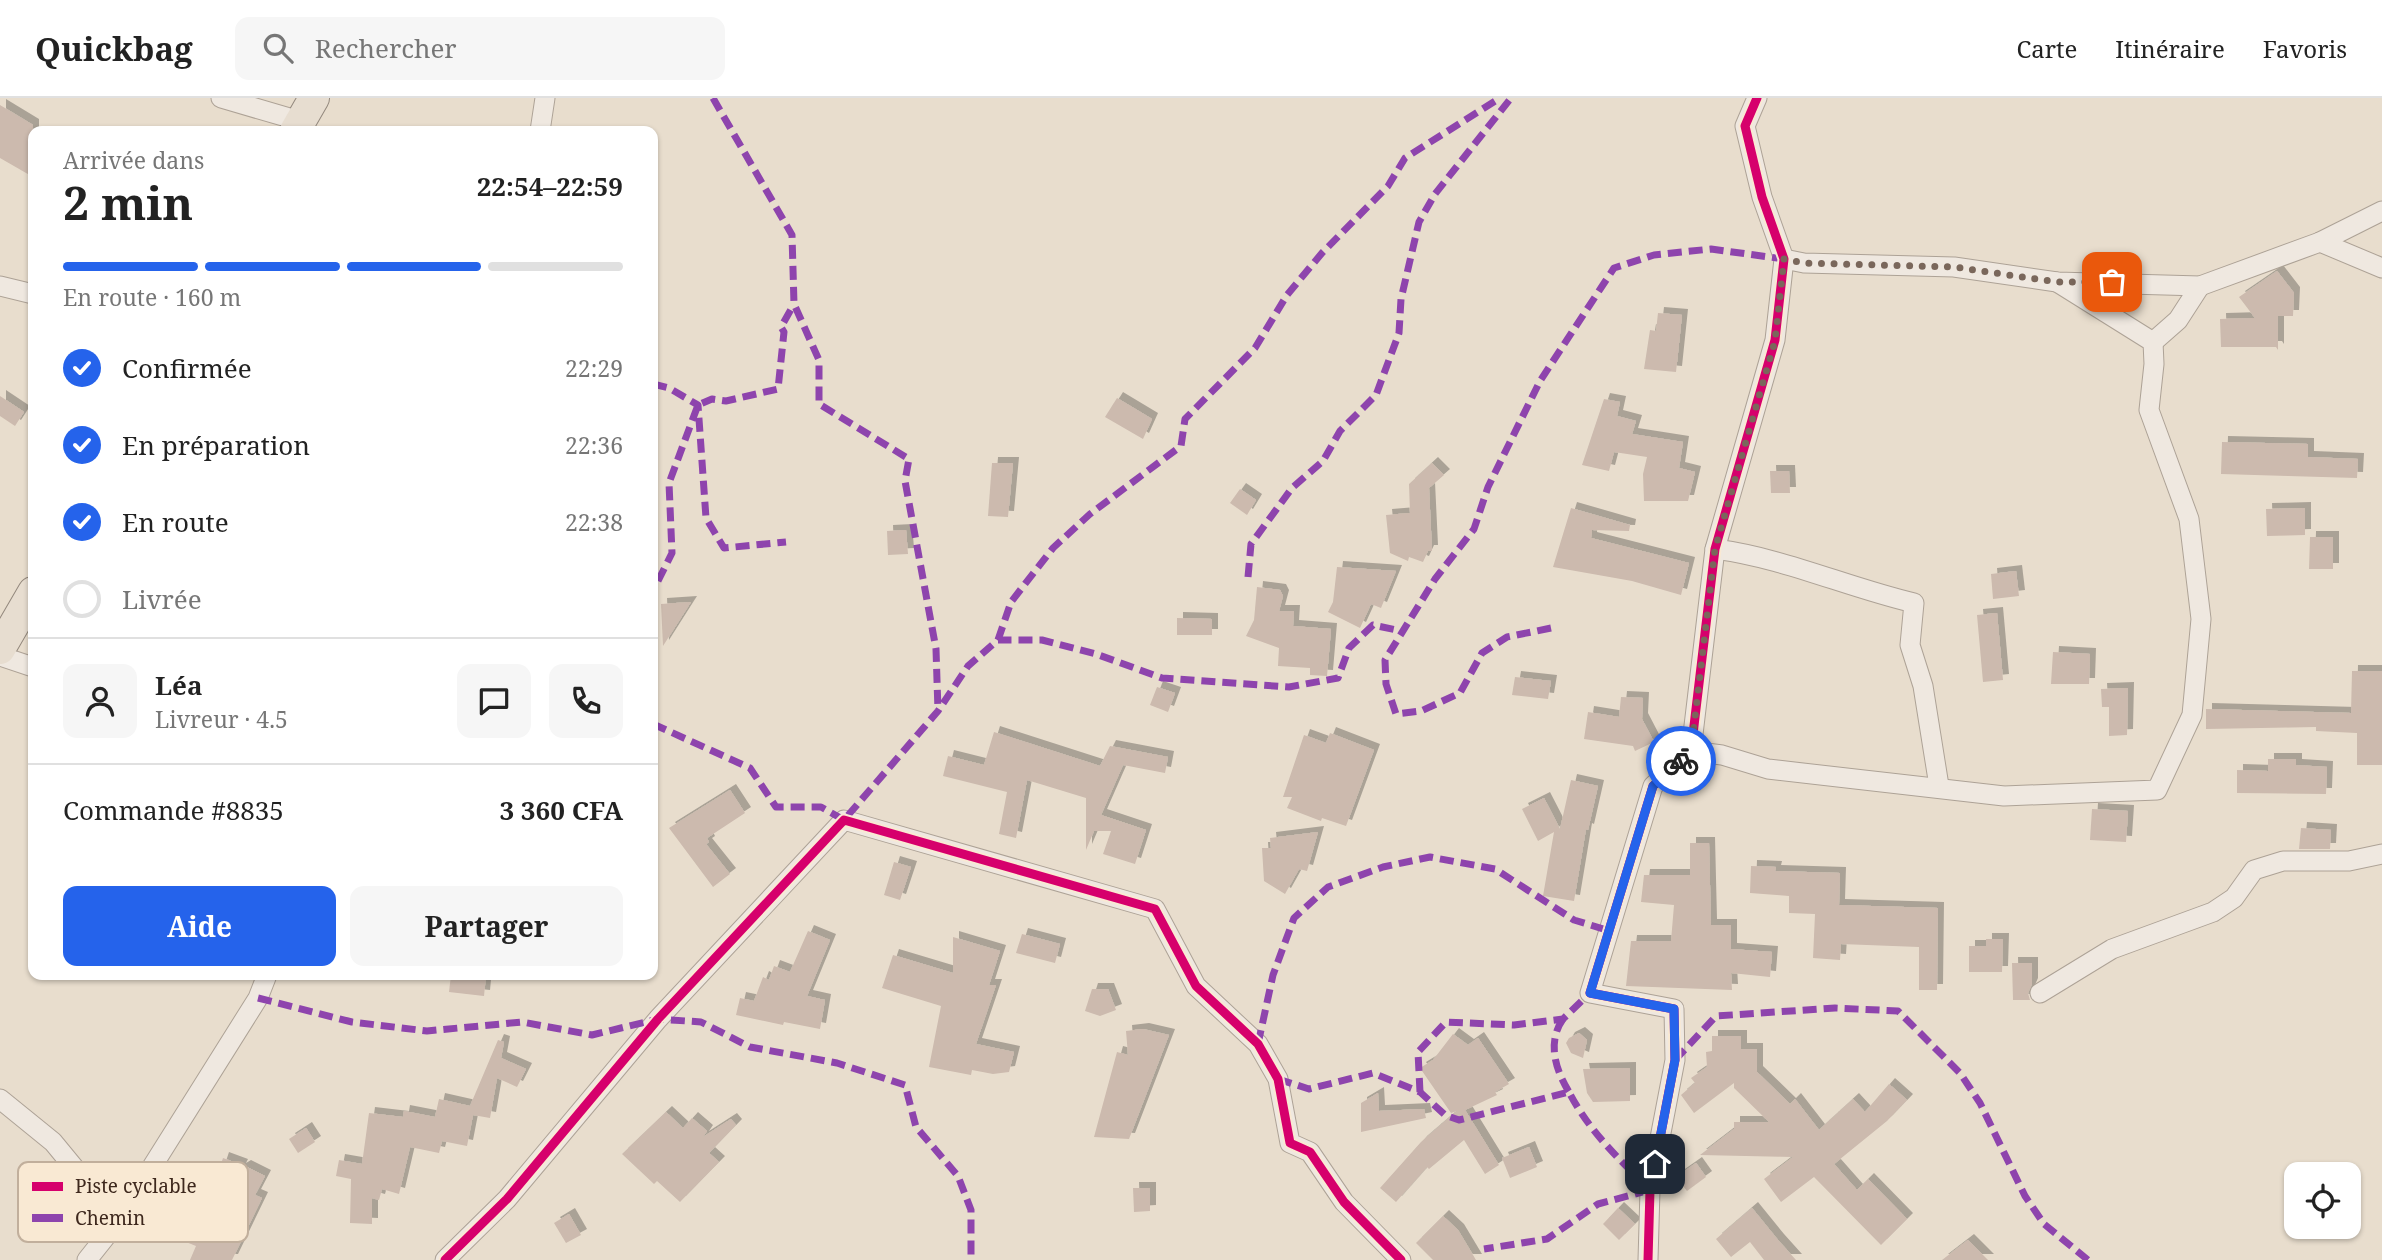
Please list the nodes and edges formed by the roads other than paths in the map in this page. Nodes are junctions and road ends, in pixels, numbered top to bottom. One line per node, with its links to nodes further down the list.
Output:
1 (221, 98): 4 (street)
2 (545, 98): 5 (street)
3 (1757, 98): 8 (street)
4 (303, 117)
5 (541, 126)
6 (2382, 211): 7 (street)
7 (2320, 242): 9 (street); 12 (street)
8 (1784, 259): 10 (street); 15 (street)
9 (2382, 268)
10 (2057, 282): 12 (street); 14 (street)
11 (0, 286): 13 (street)
12 (2200, 286): 14 (street)
13 (28, 293)
14 (2153, 342): 21 (street)
15 (1715, 549): 20 (street); 21 (street)
16 (28, 601): 17 (main road)
17 (0, 649)
18 (0, 656): 19 (street)
19 (28, 665)
20 (1691, 751): 21 (street); 32 (street)
21 (1939, 786)
22 (2382, 854): 24 (street)
23 (265, 980): 27 (street)
24 (2040, 993)
25 (0, 1099): 26 (street)
26 (69, 1162)
27 (155, 1162)
28 (101, 1242): 29 (street)
29 (87, 1260)
30 (445, 1260): 31 (street)
31 (1401, 1260)
32 (1648, 1260)

